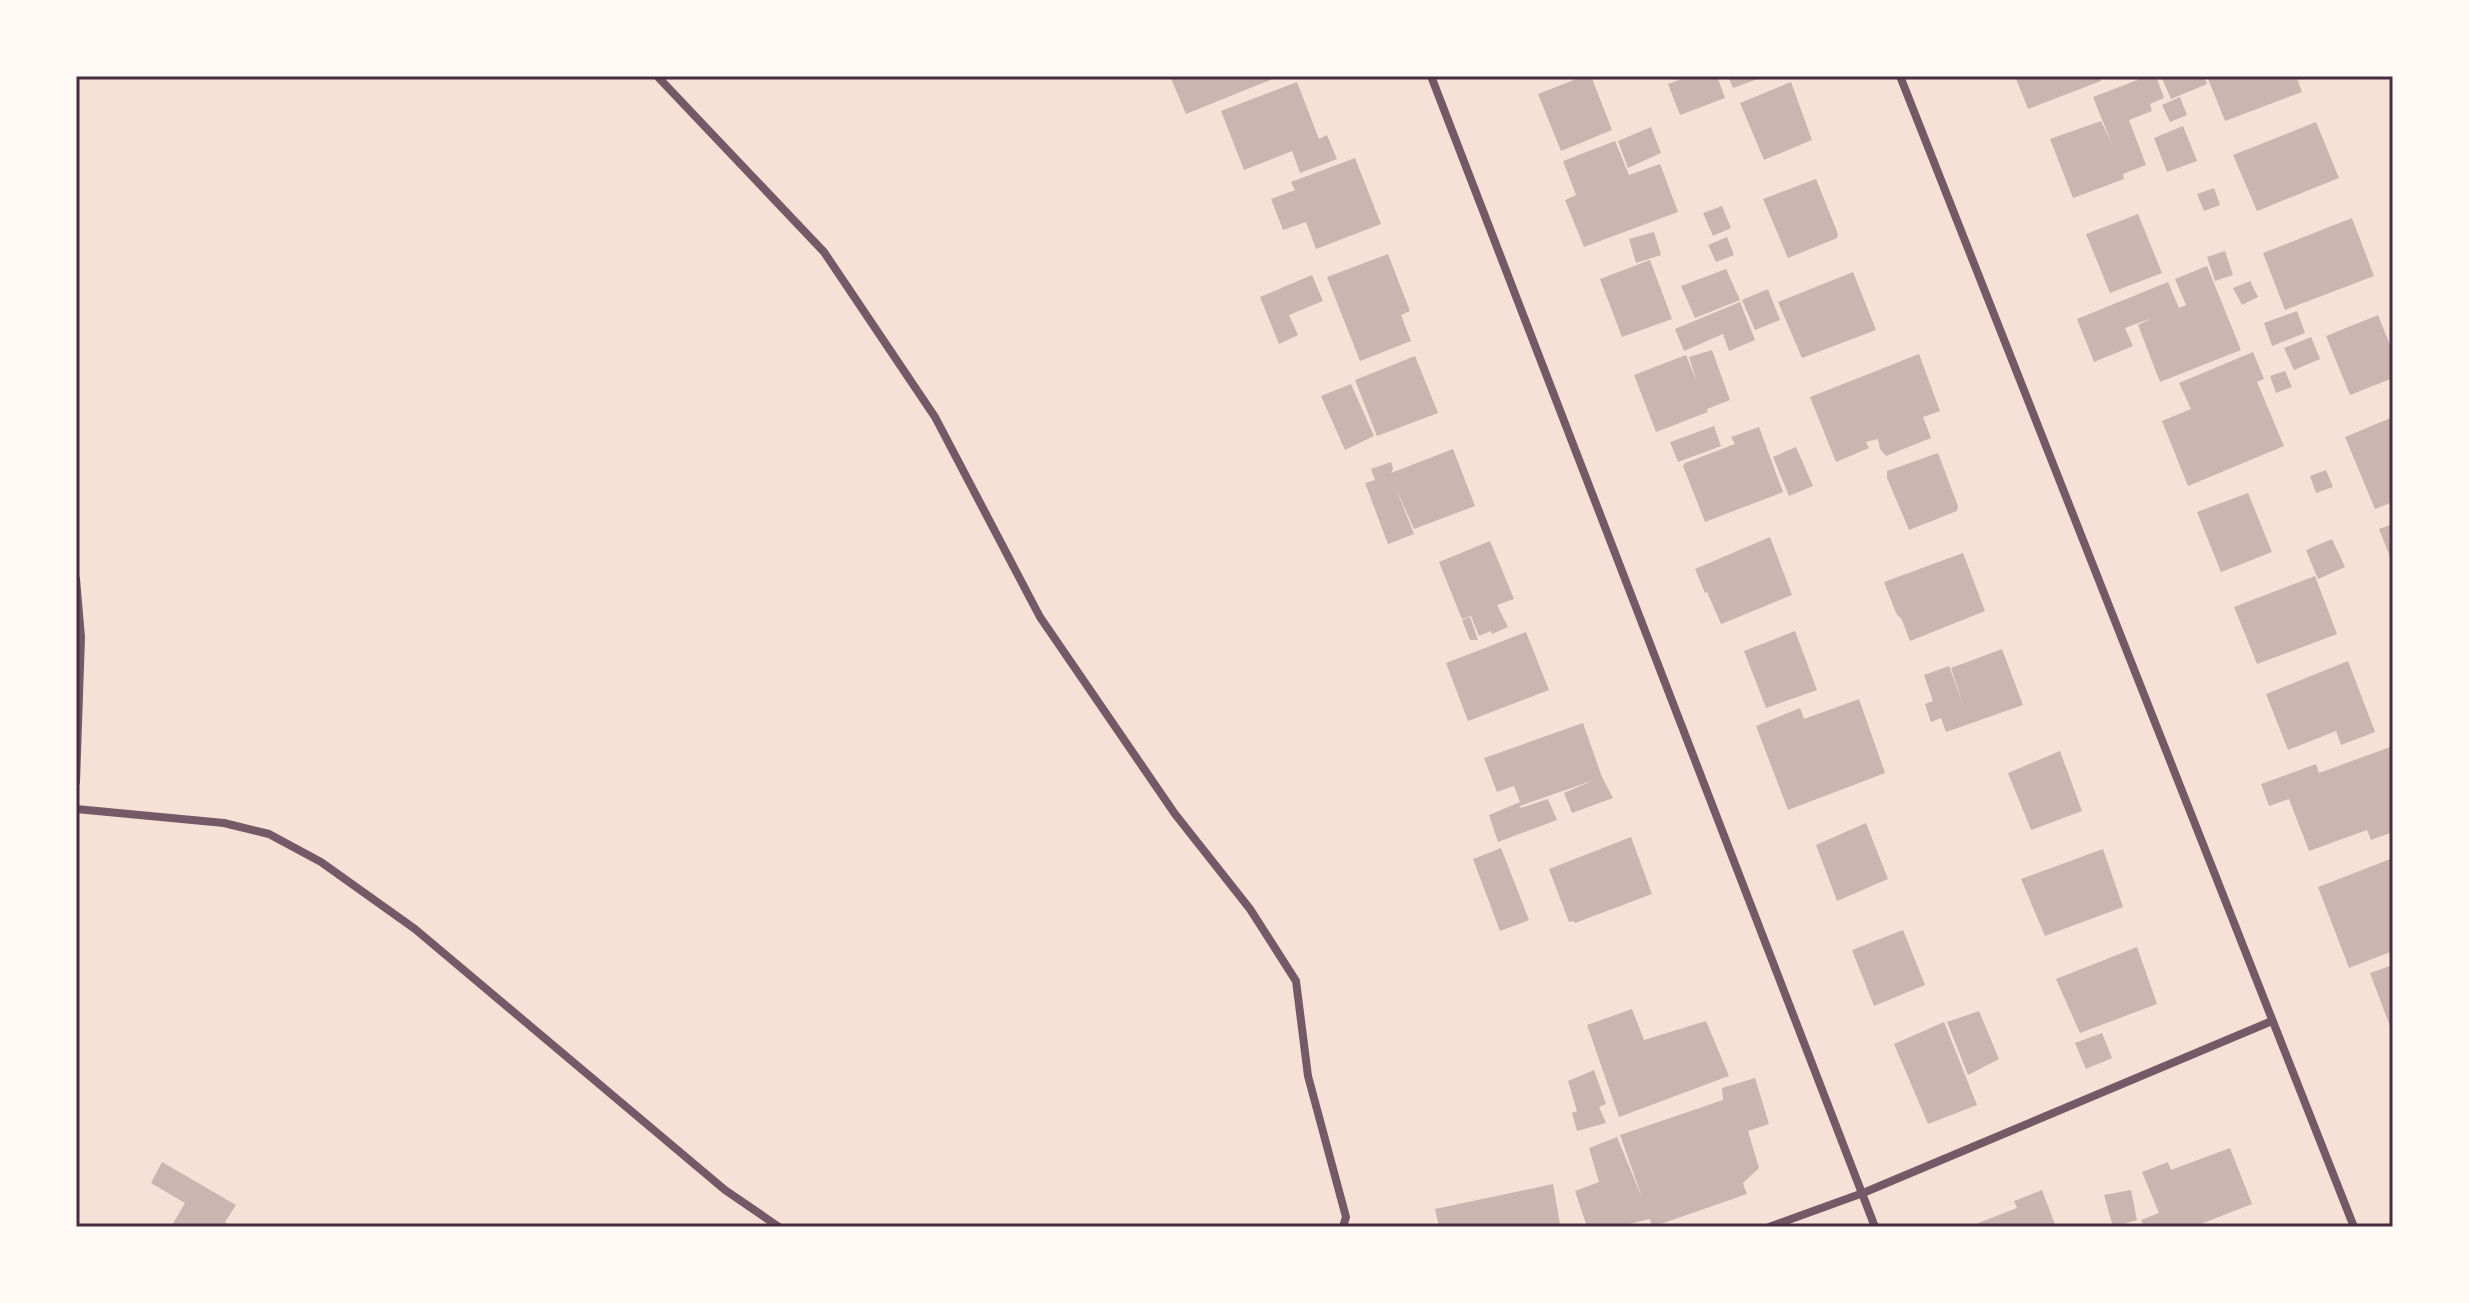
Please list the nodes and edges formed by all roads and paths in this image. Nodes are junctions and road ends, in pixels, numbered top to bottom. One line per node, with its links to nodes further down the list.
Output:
1 (657, 76): 10 (street)
2 (1431, 76): 8 (street)
3 (1900, 76): 7 (street)
4 (76, 579): 5 (street)
5 (76, 782)
6 (76, 809): 9 (street)
7 (2272, 1021): 8 (street); 13 (street)
8 (1863, 1193): 11 (street); 12 (street)
9 (779, 1227)
10 (1343, 1227)
11 (1769, 1227)
12 (1875, 1227)
13 (2354, 1227)

